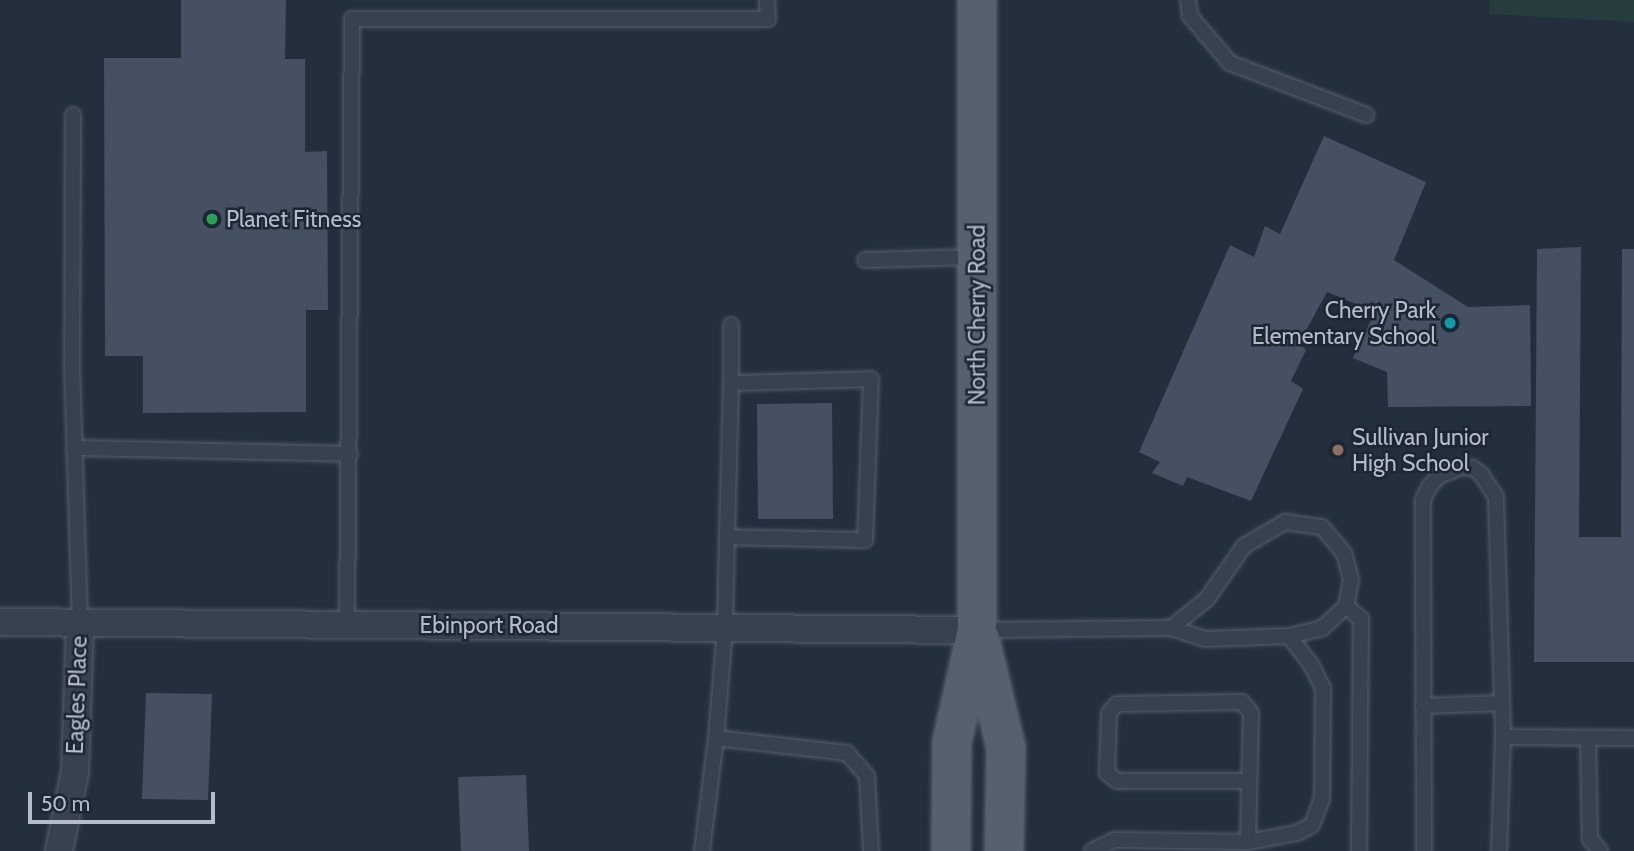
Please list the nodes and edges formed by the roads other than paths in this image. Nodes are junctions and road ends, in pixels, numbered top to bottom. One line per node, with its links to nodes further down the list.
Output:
1 (767, 0): 11 (lane)
2 (977, 0): 6 (main road, North Cherry Road)
3 (1188, 0): 5 (lane)
4 (73, 115): 10 (lane)
5 (1366, 115)
6 (977, 257): 7 (lane); 19 (main road, North Cherry Road)
7 (865, 260)
8 (731, 326): 9 (lane)
9 (731, 383): 12 (lane); 12 (lane)
10 (74, 448): 11 (lane); 15 (lane)
11 (350, 454): 16 (lane)
12 (727, 537): 17 (lane)
13 (1346, 606): 18 (lane); 20 (lane); 35 (lane)
14 (0, 621): 15 (street, Ebinport Road)
15 (80, 622): 16 (street, Ebinport Road); 29 (street, Eagles Place)
16 (347, 624): 17 (street, Ebinport Road)
17 (725, 627): 19 (street, Ebinport Road); 24 (lane)
18 (1171, 628): 19 (lane); 20 (lane)
19 (977, 630): 32 (main road, North Cherry Road); 33 (main road, North Cherry Road)
20 (1289, 636): 28 (lane)
21 (1502, 703): 22 (lane); 22 (lane); 23 (lane)
22 (1423, 706): 36 (lane)
23 (1503, 737): 25 (lane); 37 (lane)
24 (716, 738): 30 (lane); 31 (lane)
25 (1588, 738): 26 (lane); 38 (lane)
26 (1634, 738)
27 (1249, 781): 27 (lane); 28 (lane)
28 (1248, 842): 34 (lane)
29 (59, 851)
30 (702, 851)
31 (871, 851)
32 (951, 851)
33 (1004, 851)
34 (1092, 851)
35 (1359, 851)
36 (1424, 851)
37 (1499, 851)
38 (1600, 851)

